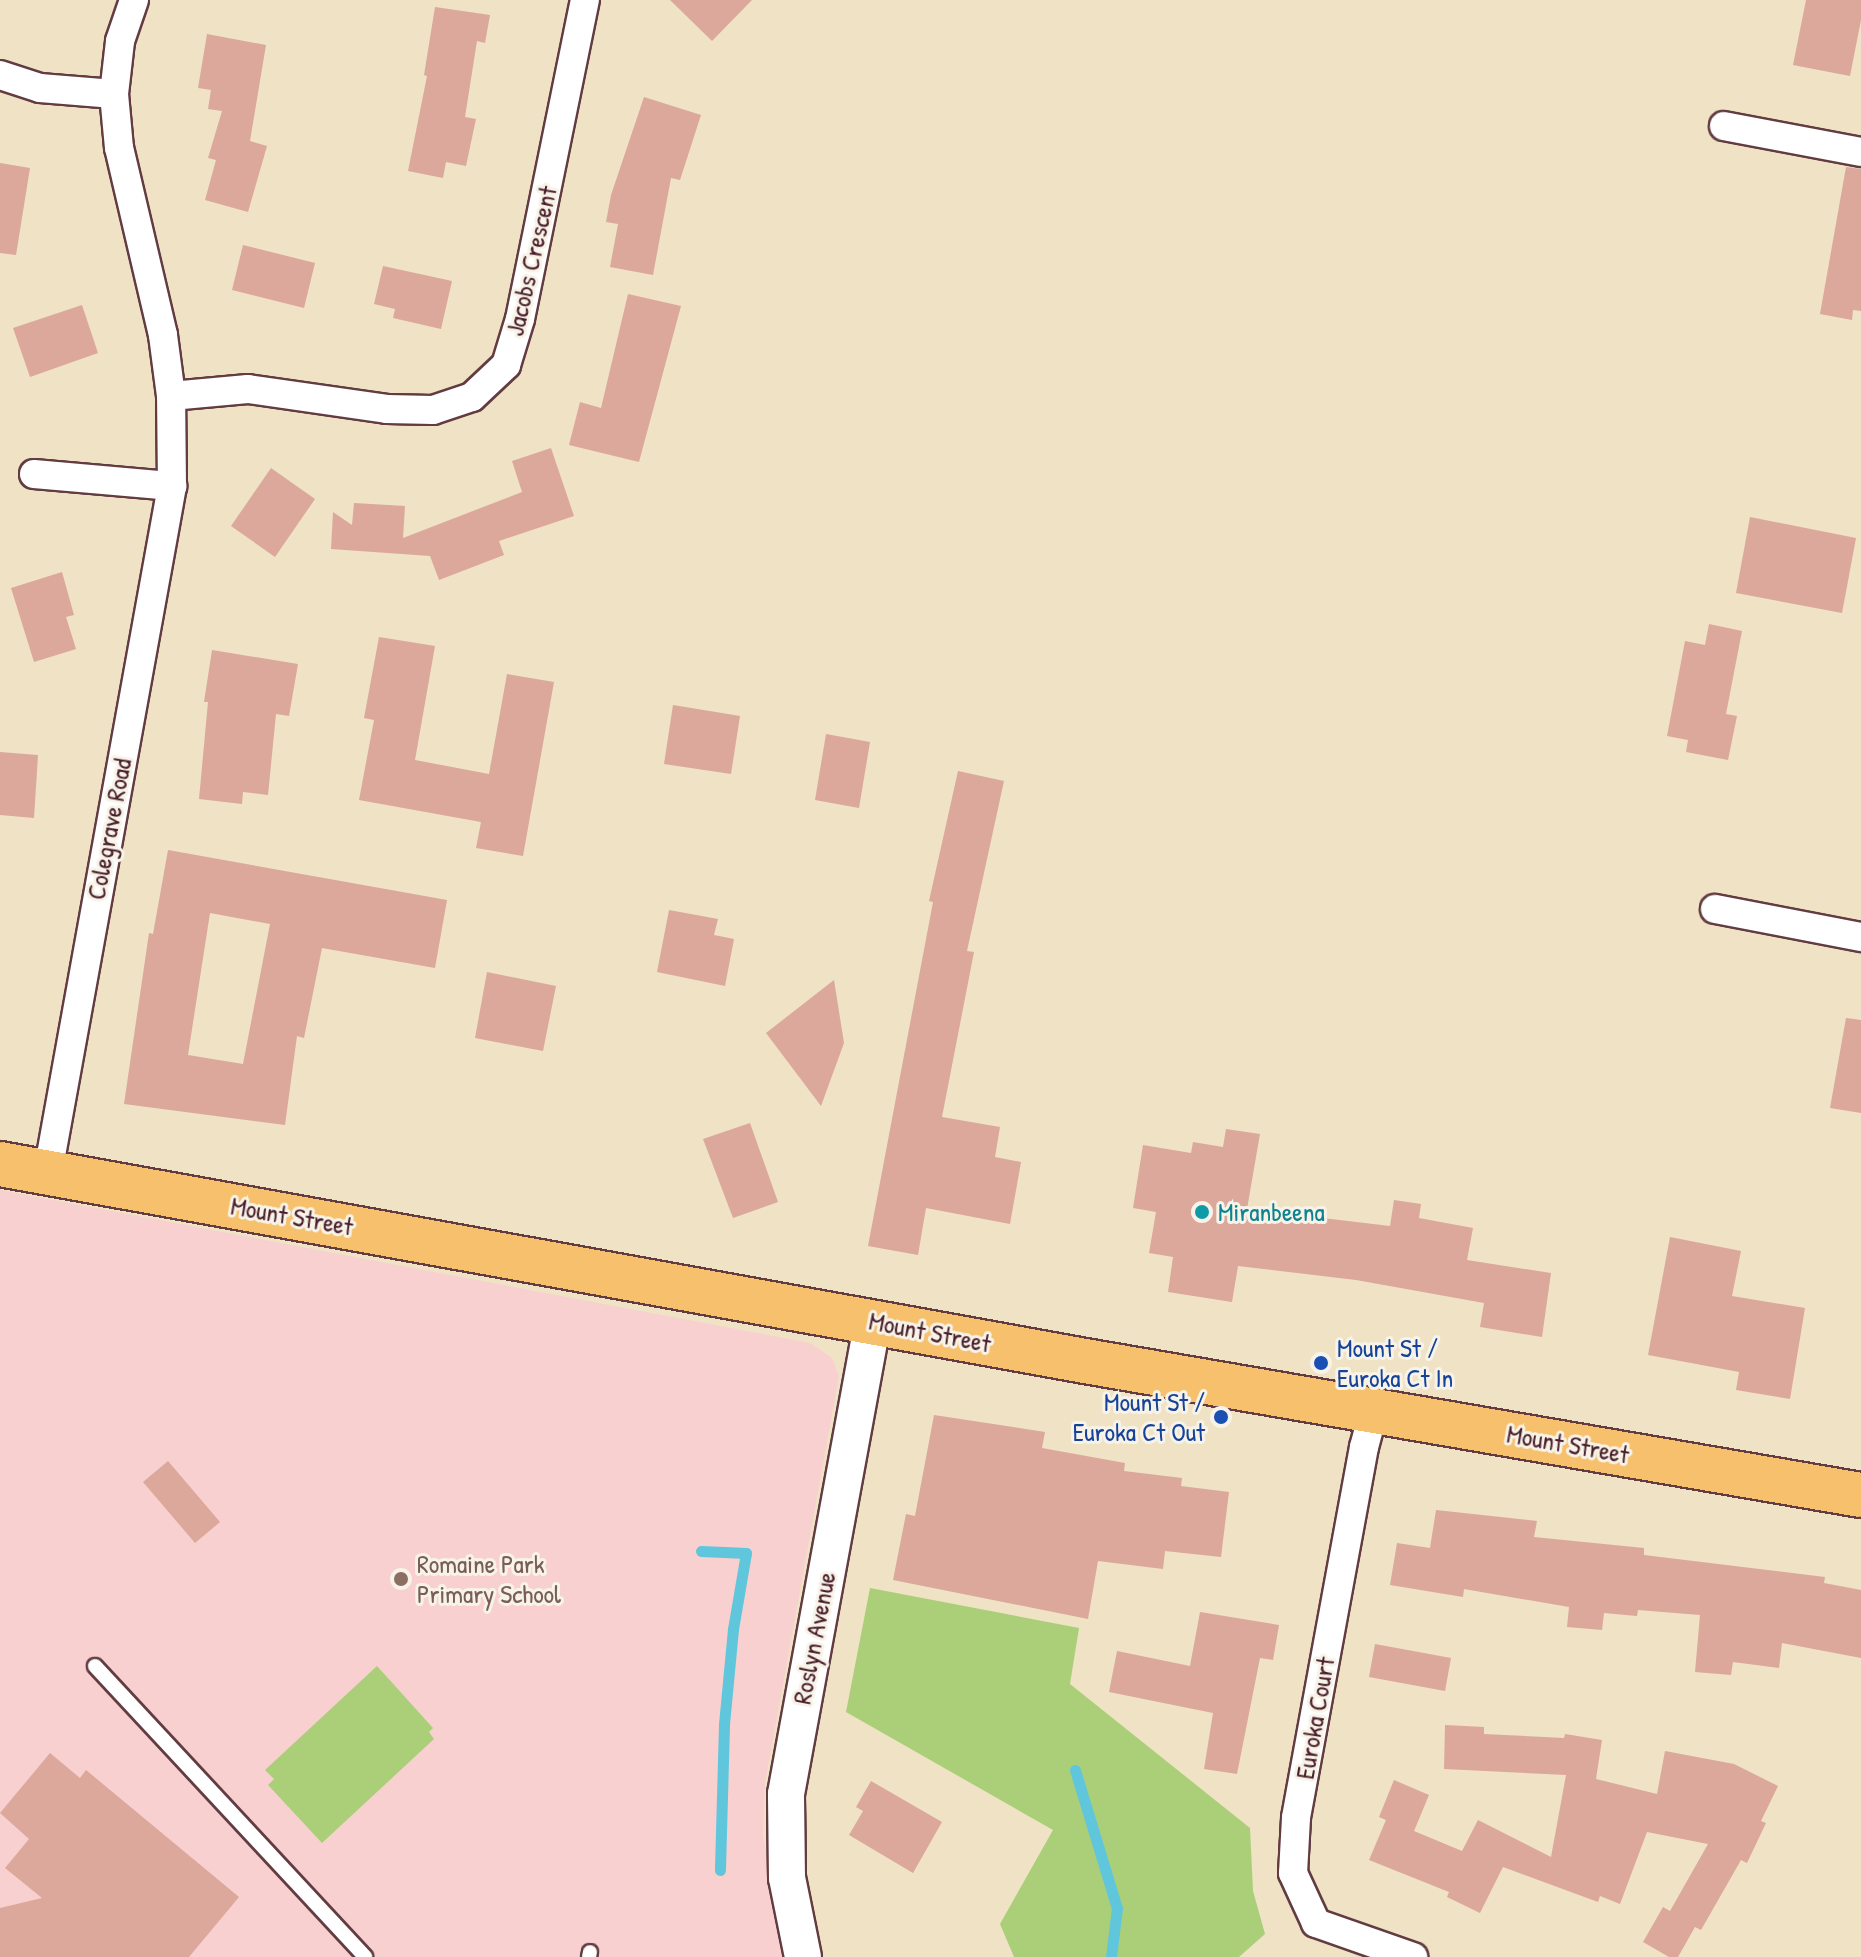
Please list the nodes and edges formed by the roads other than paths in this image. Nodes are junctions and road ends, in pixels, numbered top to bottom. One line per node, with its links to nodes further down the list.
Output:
1 (134, 0): 4 (street, Colegrave Road)
2 (585, 0): 7 (street, Jacobs Crescent)
3 (0, 75): 4 (street)
4 (114, 94): 7 (street, Colegrave Road)
5 (1724, 126): 6 (street)
6 (1861, 152)
7 (171, 396): 9 (street, Colegrave Road)
8 (34, 474): 9 (street)
9 (172, 486): 13 (street, Colegrave Road)
10 (1715, 909): 11 (street)
11 (1861, 937)
12 (0, 1164): 13 (highway, Mount Street)
13 (48, 1172): 14 (highway, Mount Street)
14 (873, 1321): 15 (highway, Mount Street); 19 (street, Roslyn Avenue)
15 (1374, 1410): 16 (highway, Mount Street); 20 (street, Euroka Court)
16 (1861, 1495)
17 (95, 1666): 18 (lane)
18 (365, 1957)
19 (803, 1957)
20 (1413, 1957)

